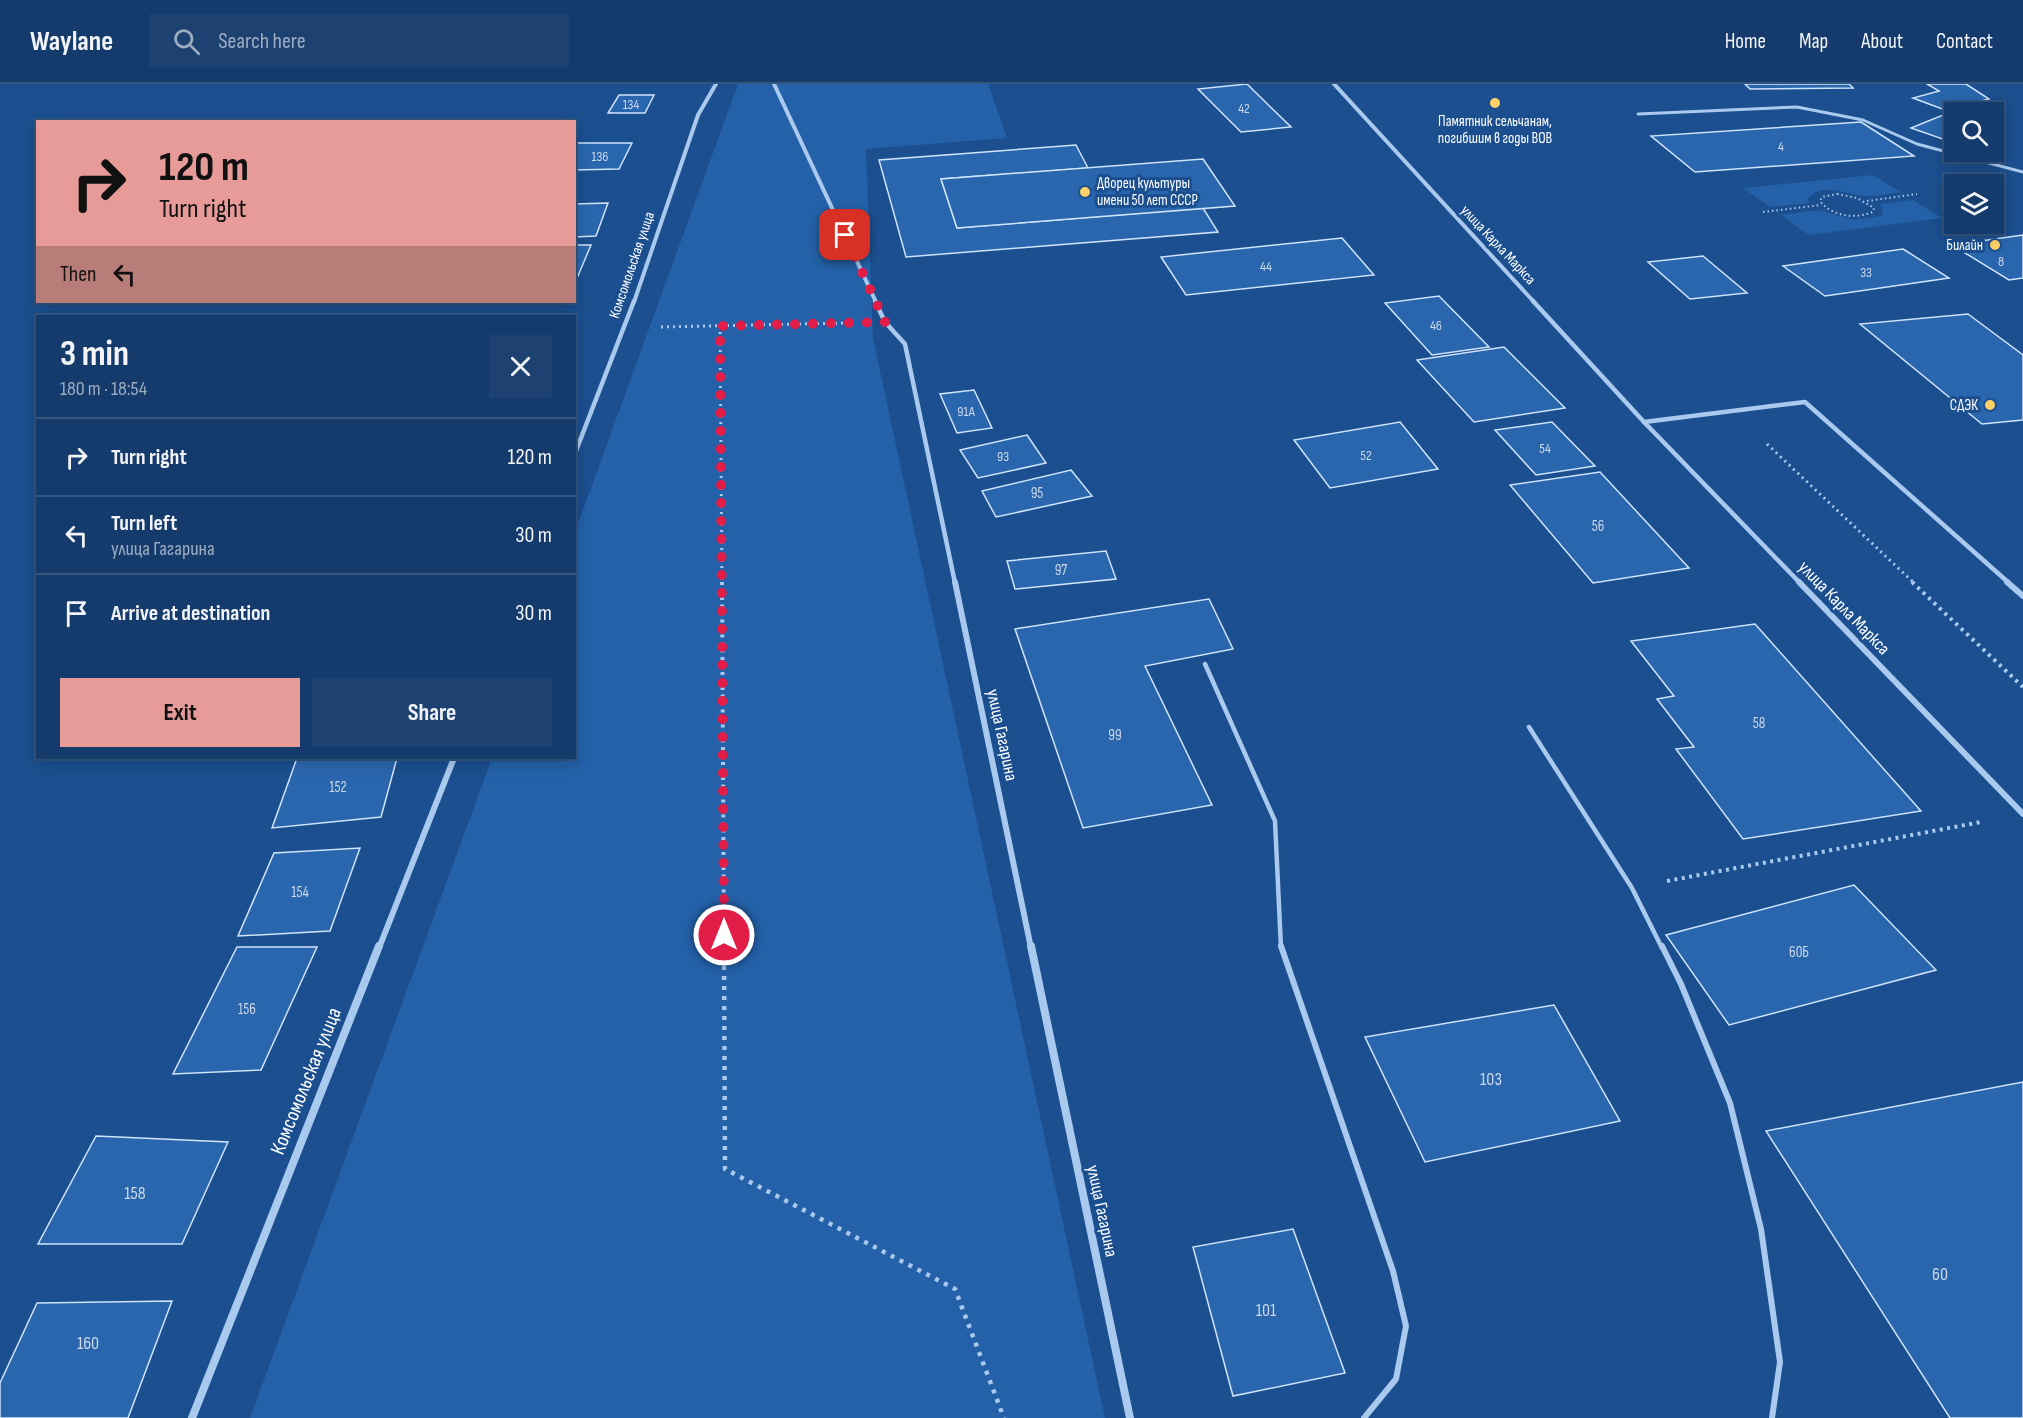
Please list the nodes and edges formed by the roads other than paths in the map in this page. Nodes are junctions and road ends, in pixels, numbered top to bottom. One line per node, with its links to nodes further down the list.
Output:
1 (716, 84): 7 (street, Комсомольская улица)
2 (774, 84): 14 (street, улица Гагарина)
3 (1334, 84): 6 (street, улица Карла Маркса)
4 (1638, 114): 5 (lane)
5 (2023, 172)
6 (1644, 422): 8 (street); 12 (street, улица Карла Маркса)
7 (576, 451)
8 (2023, 596)
9 (1205, 664): 15 (lane)
10 (1529, 727): 16 (lane)
11 (454, 759): 13 (street, Комсомольская улица)
12 (2023, 814)
13 (192, 1418)
14 (1130, 1418)
15 (1364, 1418)
16 (1772, 1418)

